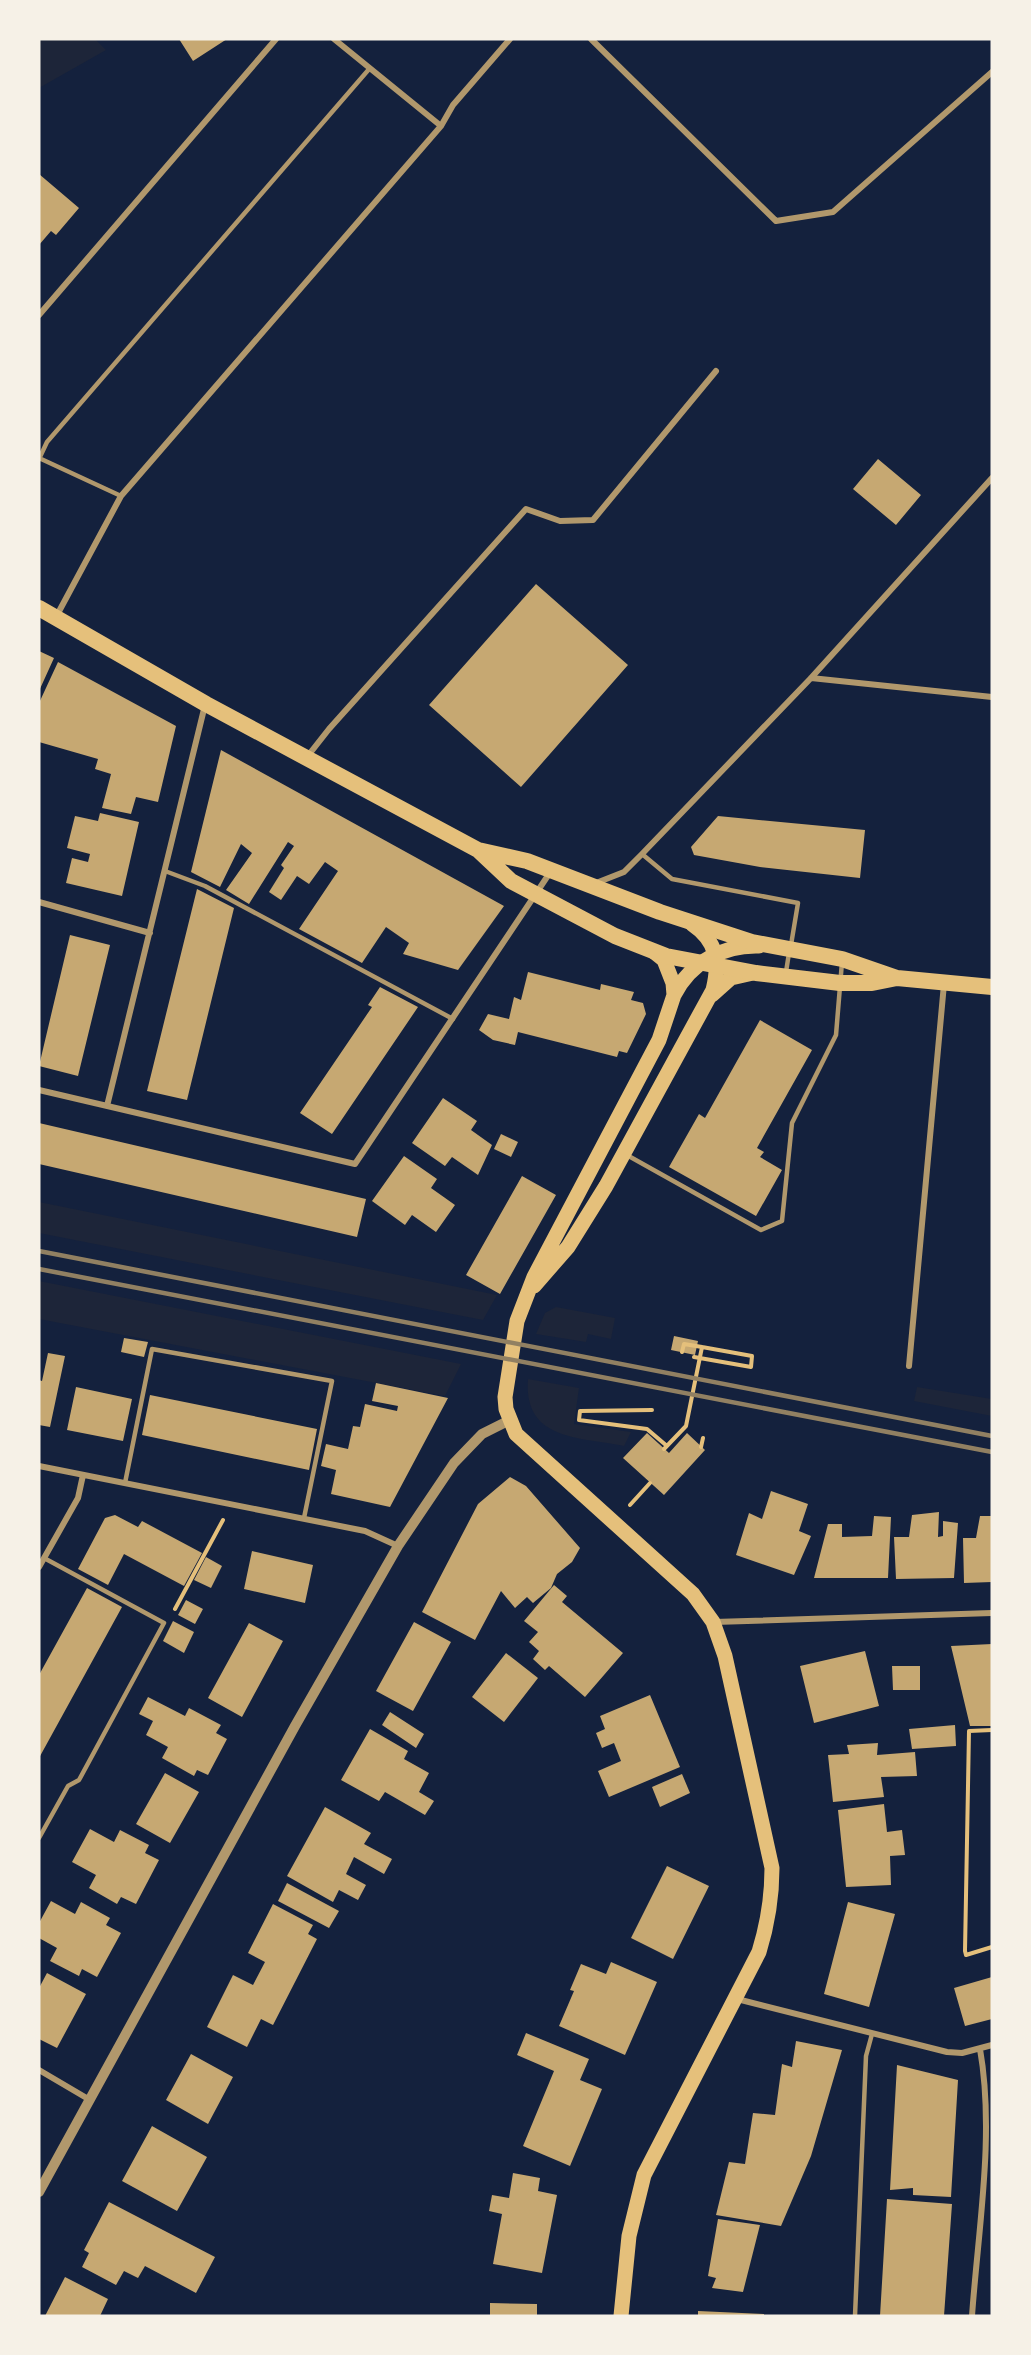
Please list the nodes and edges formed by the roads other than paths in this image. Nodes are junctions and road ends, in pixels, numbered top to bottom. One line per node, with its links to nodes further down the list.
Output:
1 (276, 39): 8 (street)
2 (334, 39): 5 (street)
3 (510, 39): 7 (street)
4 (591, 39): 6 (street)
5 (370, 68): 7 (street); 10 (lane)
6 (992, 72)
7 (441, 126): 12 (street)
8 (39, 315)
9 (716, 371): 18 (street)
10 (39, 458): 12 (lane)
11 (992, 478): 15 (street)
12 (121, 496): 14 (street)
13 (39, 608): 14 (highway)
14 (56, 617): 17 (highway)
15 (811, 678): 16 (street); 20 (street)
16 (992, 698)
17 (206, 704): 18 (highway); 22 (street)
18 (308, 757): 19 (highway)
19 (478, 850): 21 (highway); 24 (highway)
20 (642, 854): 23 (street); 29 (lane)
21 (552, 870): 23 (highway); 24 (street)
22 (165, 871): 27 (street); 42 (lane)
23 (591, 885): 26 (highway)
24 (538, 895): 30 (highway); 42 (street)
25 (39, 902): 27 (street)
26 (690, 922): 28 (highway); 32 (main road)
27 (150, 933): 44 (street)
28 (767, 946): 29 (highway); 32 (main road)
29 (790, 951): 31 (highway); 35 (lane)
30 (654, 952): 33 (highway); 40 (main road)
31 (842, 959): 36 (highway); 37 (lane)
32 (717, 960): 33 (highway); 34 (highway); 41 (main road)
33 (700, 963): 40 (main road)
34 (756, 973): 35 (highway); 41 (main road)
35 (786, 977): 37 (highway)
36 (897, 978): 37 (highway); 38 (highway)
37 (840, 983): 45 (lane)
38 (945, 983): 39 (highway); 47 (street)
39 (992, 987)
40 (674, 995): 46 (main road)
41 (710, 996): 45 (main road)
42 (454, 1020): 44 (street)
43 (39, 1090): 44 (street)
44 (107, 1106)
45 (625, 1154): 46 (main road)
46 (528, 1292): 48 (main road)
47 (909, 1366)
48 (510, 1420): 53 (street); 57 (main road)
49 (39, 1466): 50 (street)
50 (83, 1475): 51 (street); 54 (street)
51 (125, 1483): 52 (street); 52 (lane)
52 (304, 1518): 53 (street)
53 (398, 1546): 64 (street)
54 (44, 1558): 55 (street); 58 (lane)
55 (39, 1567)
56 (992, 1613): 57 (street)
57 (713, 1622): 59 (main road)
58 (39, 1838)
59 (737, 1999): 60 (street); 66 (main road)
60 (872, 2034): 62 (street); 67 (lane)
61 (992, 2045): 62 (street)
62 (980, 2049): 68 (street)
63 (39, 2070): 64 (street)
64 (90, 2100): 65 (street)
65 (39, 2192)
66 (621, 2316)
67 (855, 2316)
68 (972, 2316)

